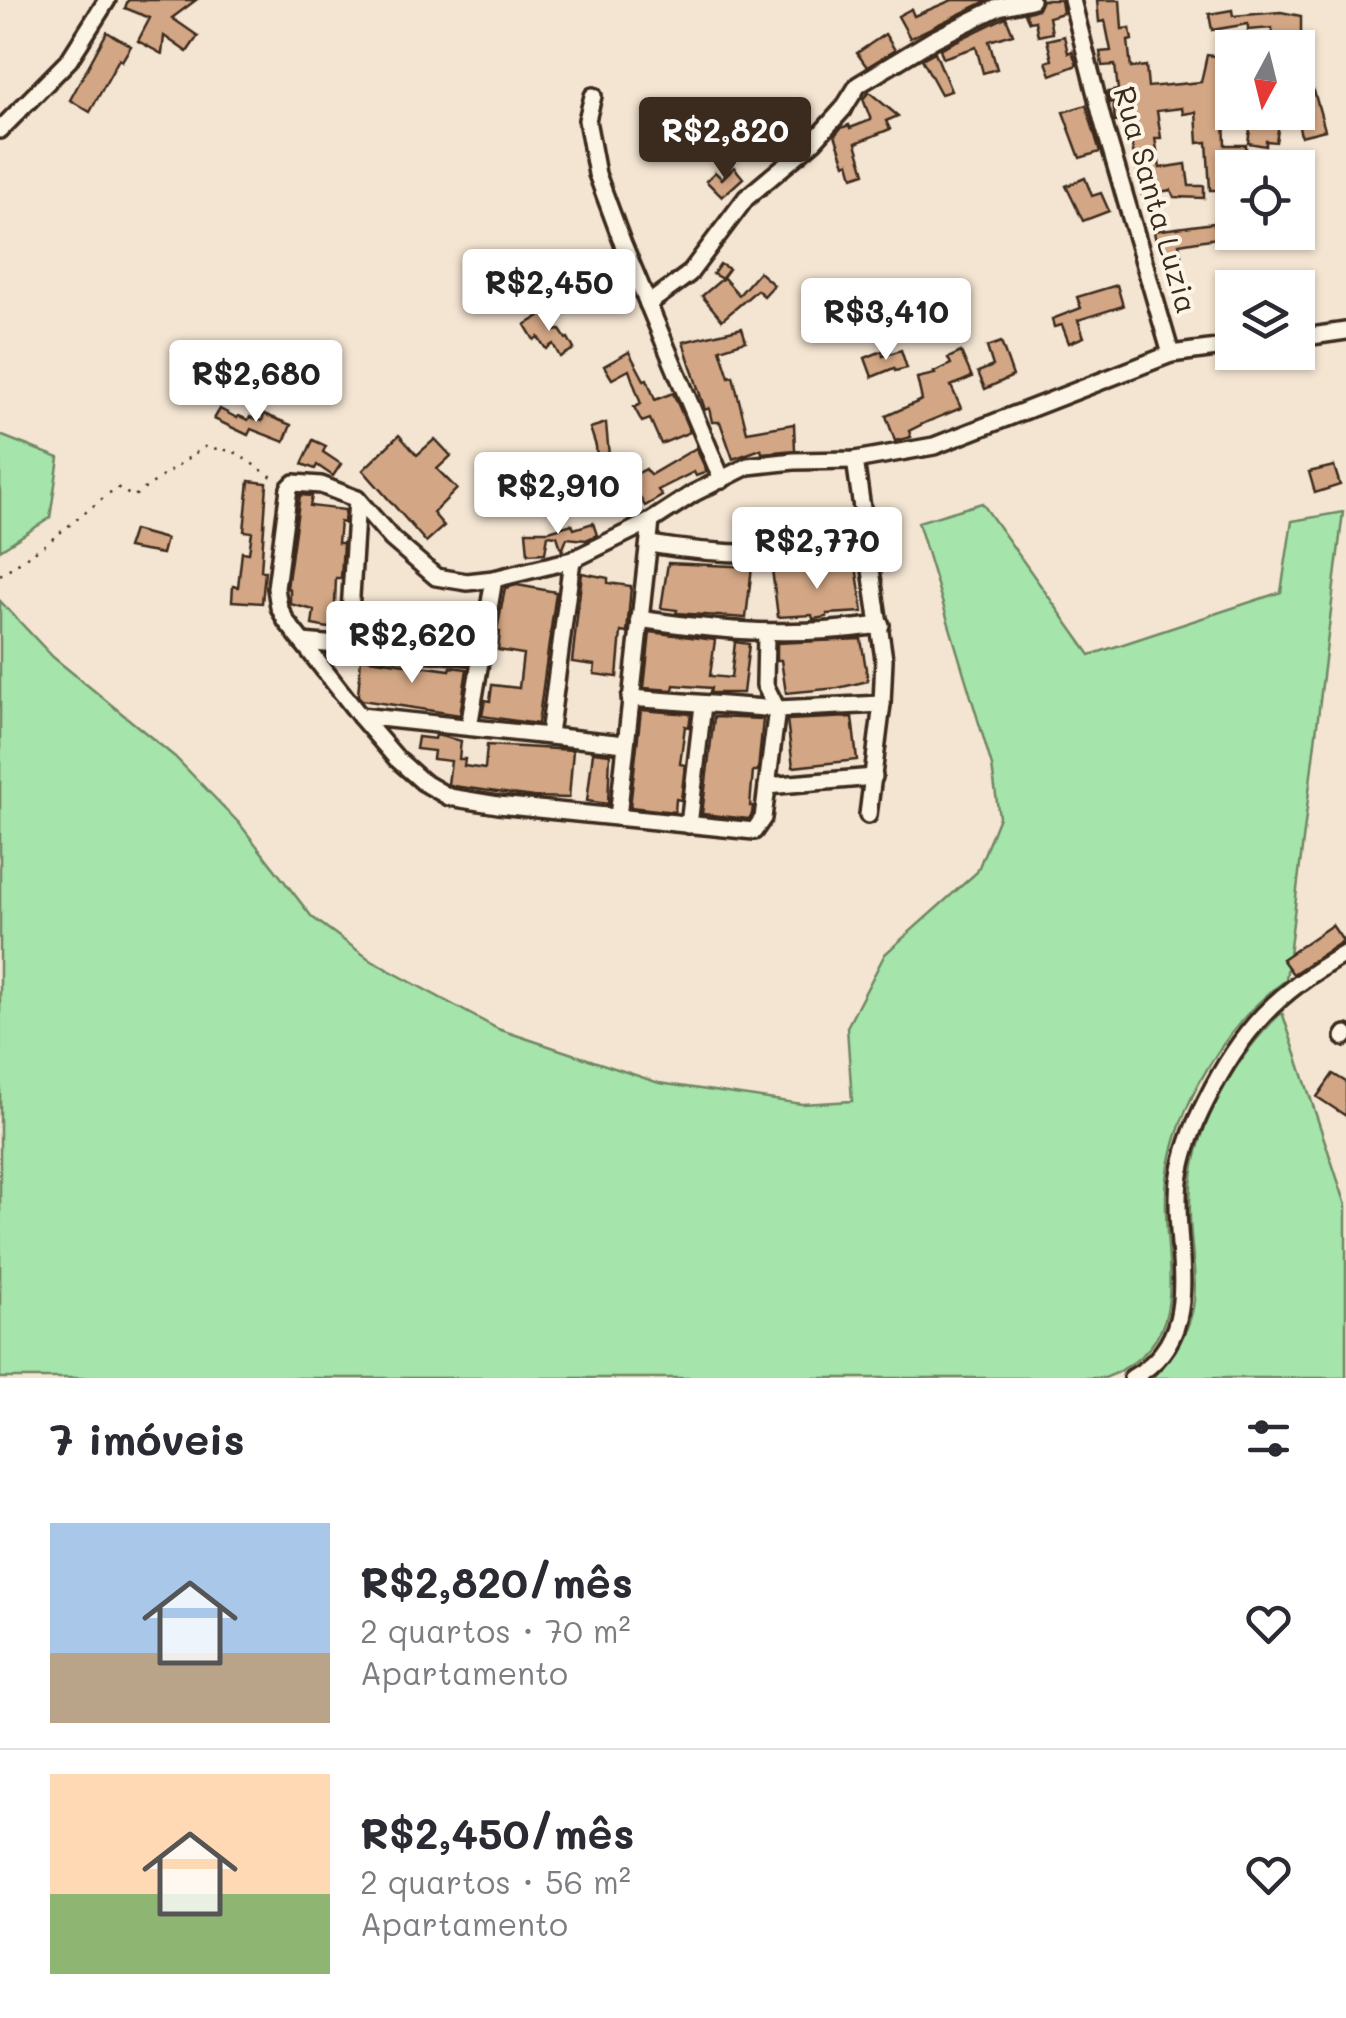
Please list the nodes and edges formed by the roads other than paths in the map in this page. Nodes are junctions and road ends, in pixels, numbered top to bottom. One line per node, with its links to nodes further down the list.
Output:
1 (107, 0): 5 (street)
2 (1031, 0): 6 (street)
3 (1072, 0): 10 (street, Rua Santa Luzia)
4 (593, 96): 6 (street)
5 (0, 130)
6 (648, 304): 12 (street)
7 (1346, 331): 8 (street)
8 (1315, 336)
9 (1215, 348): 10 (street, Rua Santa Luzia)
10 (1171, 354): 11 (street)
11 (854, 460): 12 (street); 16 (street)
12 (722, 480): 14 (street)
13 (357, 499): 18 (street); 22 (street); 23 (street)
14 (651, 522): 15 (street); 17 (street)
15 (650, 544): 16 (street); 19 (street)
16 (869, 548): 20 (street)
17 (572, 560): 18 (street); 31 (street)
18 (494, 579): 24 (street)
19 (638, 619): 21 (street); 25 (street)
20 (881, 624): 21 (street); 26 (street)
21 (766, 634): 28 (street)
22 (302, 642): 23 (street); 29 (street)
23 (348, 646): 24 (street)
24 (481, 658): 30 (street)
25 (630, 698): 27 (street); 32 (street)
26 (882, 704): 28 (street); 33 (street)
27 (704, 705): 28 (street); 37 (street)
28 (778, 709): 34 (street)
29 (360, 716): 30 (street); 36 (street)
30 (470, 727): 31 (street)
31 (548, 735): 32 (street)
32 (624, 744): 36 (street)
33 (874, 778): 34 (street); 35 (street)
34 (767, 786): 37 (street)
35 (868, 815)
36 (618, 816): 37 (street)
37 (689, 825)
38 (1346, 953): 39 (street)
39 (1132, 1378)

